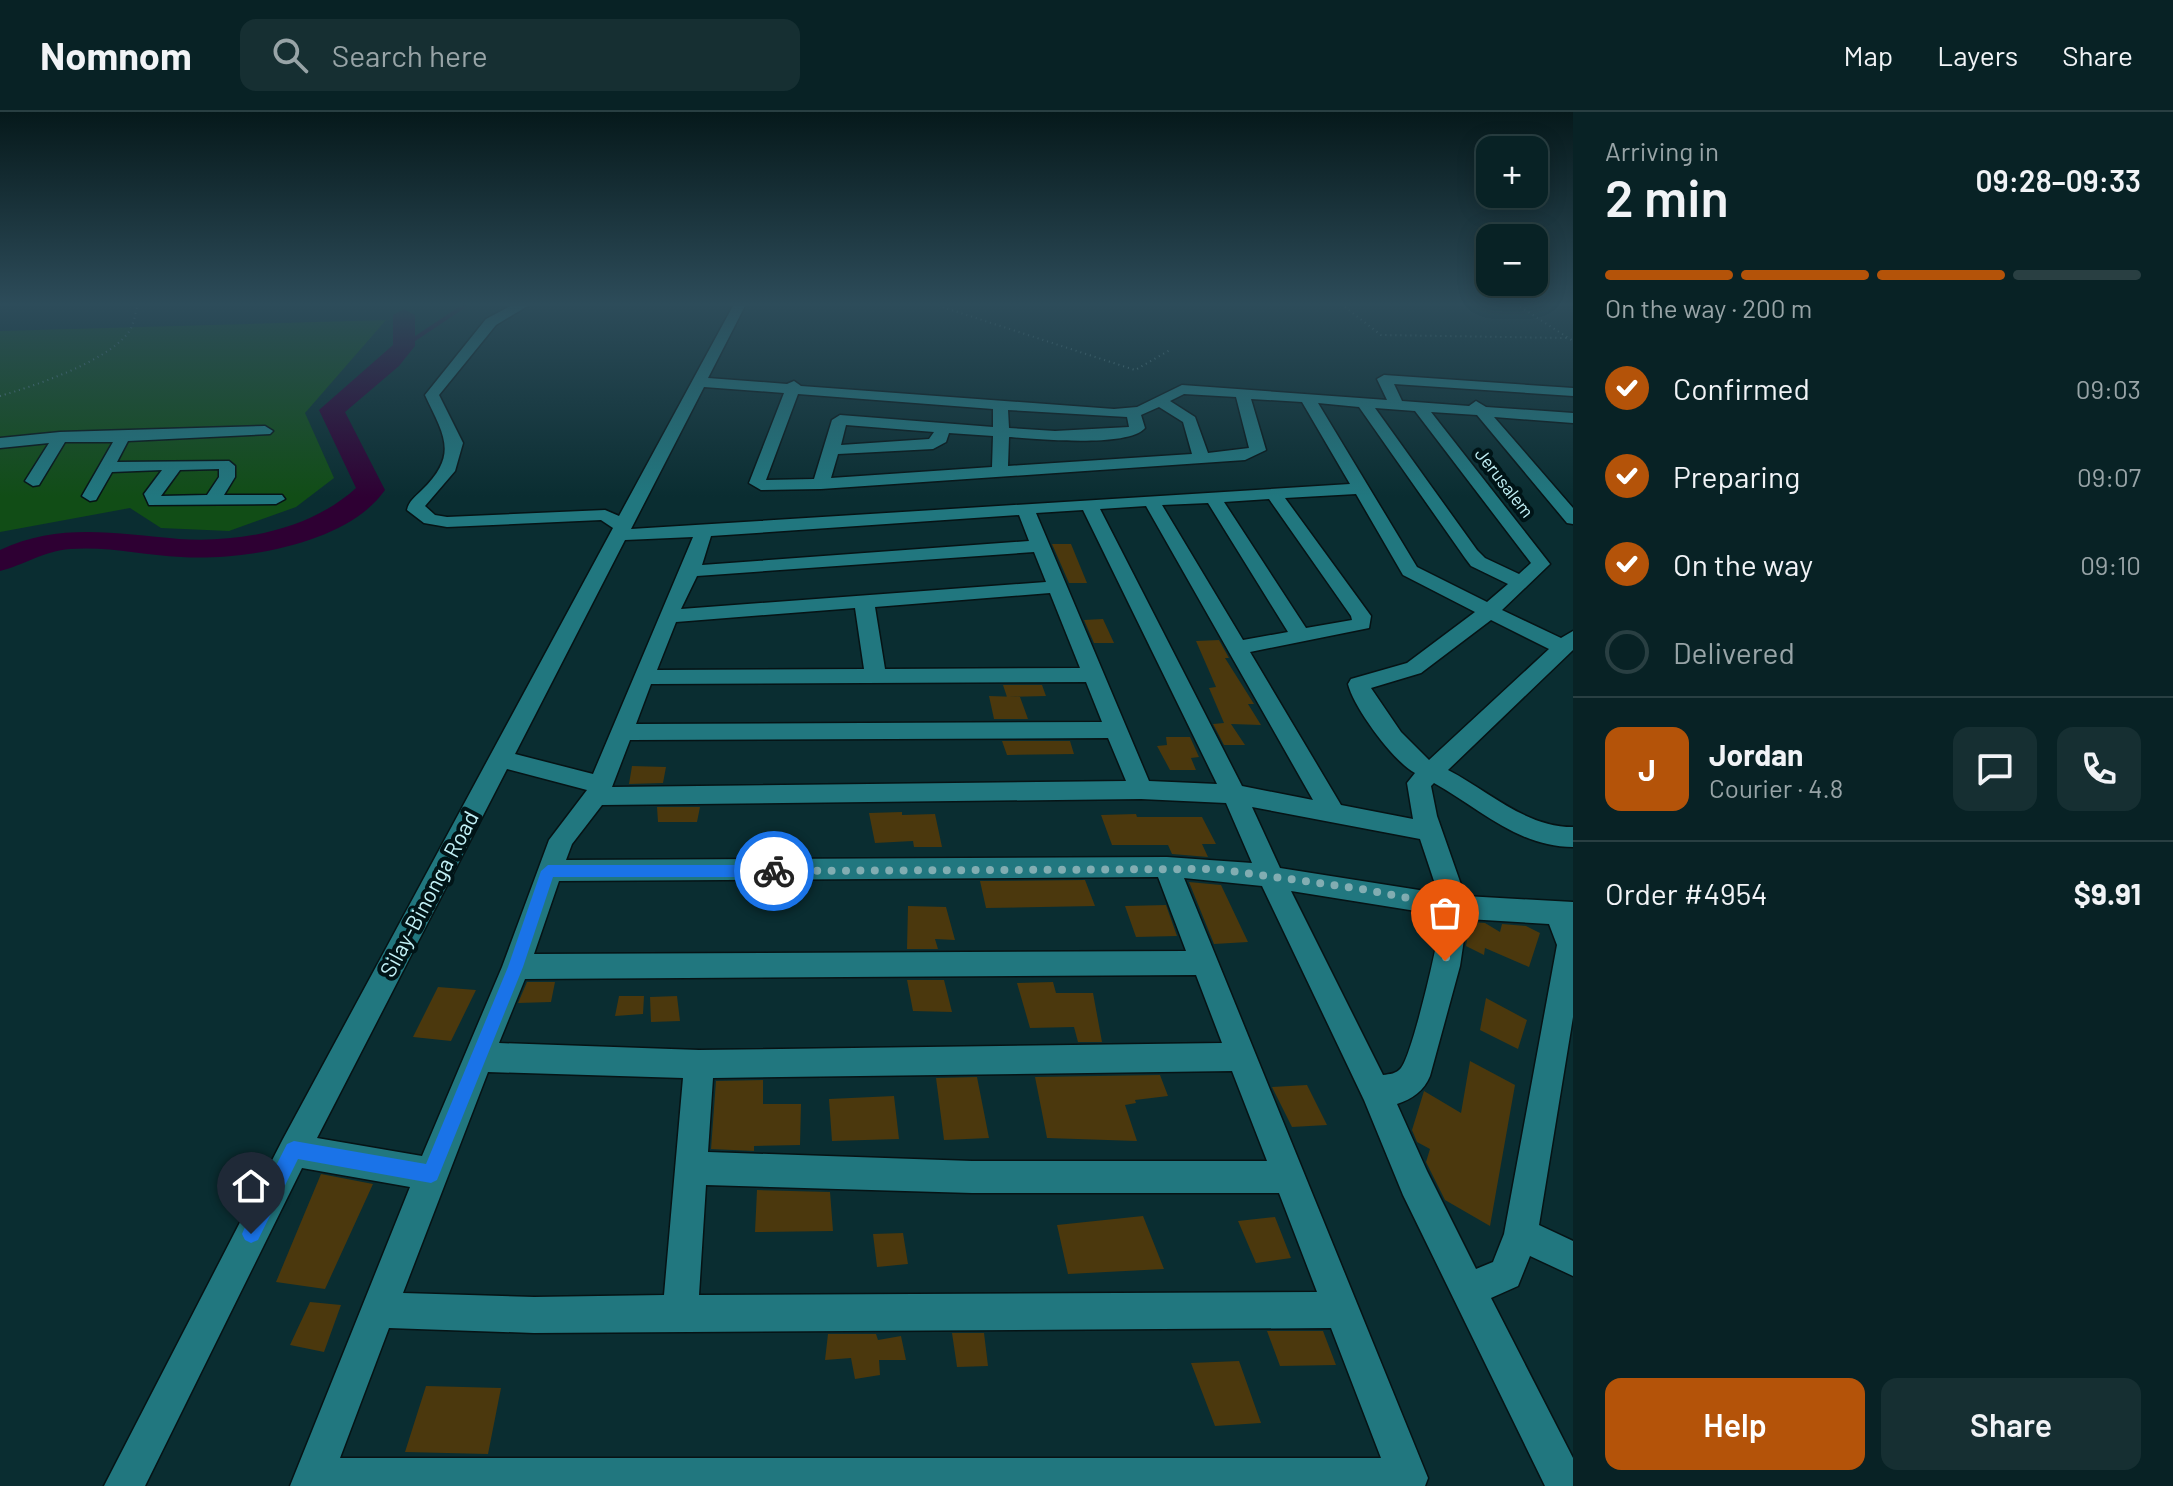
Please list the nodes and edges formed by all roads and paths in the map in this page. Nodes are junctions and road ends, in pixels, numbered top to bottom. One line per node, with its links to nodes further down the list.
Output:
1 (72, 368): 9 (path)
2 (453, 368): 42 (street)
3 (705, 368): 4 (street, Silay-Binonga Road)
4 (699, 379): 6 (street); 42 (street, Silay-Binonga Road)
5 (1459, 379): 7 (street); 14 (street); 16 (street)
6 (798, 387): 13 (street); 31 (street)
7 (1573, 392)
8 (1242, 393): 10 (street); 11 (street); 26 (street)
9 (0, 396)
10 (1307, 398): 12 (street); 32 (street)
11 (1159, 401): 17 (street); 26 (street)
12 (1363, 402): 14 (street); 46 (street)
13 (1000, 404): 17 (street); 21 (street)
14 (1396, 404): 15 (street)
15 (1418, 405): 16 (street); 46 (street, Jerusalem)
16 (1479, 410): 18 (street); 41 (street)
17 (1133, 413): 21 (street)
18 (1573, 418)
19 (943, 428): 21 (street); 25 (street); 25 (street)
20 (265, 431): 23 (street)
21 (1001, 432): 29 (street)
22 (60, 437): 23 (street); 24 (street); 30 (street)
23 (123, 437): 28 (street)
24 (0, 443)
25 (829, 450): 31 (street)
26 (1202, 459): 29 (street)
27 (175, 465): 28 (street); 37 (street); 37 (street)
28 (109, 467): 34 (street)
29 (1000, 471): 31 (street)
30 (33, 481)
31 (821, 484)
32 (1360, 489): 33 (street); 49 (street)
33 (1273, 493): 35 (street); 51 (street)
34 (90, 496)
35 (1213, 497): 38 (street); 51 (street)
36 (276, 499): 37 (street)
37 (212, 501)
38 (1152, 502): 39 (street); 53 (street)
39 (1089, 504): 40 (street); 63 (street)
40 (1025, 509): 43 (street); 44 (street)
41 (1573, 519)
42 (622, 531): 43 (street); 59 (street, Silay-Binonga Road)
43 (704, 531): 45 (street)
44 (1041, 546): 45 (street); 47 (street)
45 (690, 571): 50 (street)
46 (1522, 583): 49 (street)
47 (1057, 587): 48 (street); 55 (street)
48 (864, 602): 50 (street); 54 (street)
49 (1489, 611): 52 (street); 60 (street)
50 (668, 616): 56 (street)
51 (1301, 637): 53 (street)
52 (1568, 642): 60 (street)
53 (1236, 648): 64 (street)
54 (876, 675): 55 (street); 56 (street)
55 (1095, 675): 57 (street)
56 (644, 677): 58 (street)
57 (1115, 730): 58 (street); 62 (street)
58 (622, 732): 61 (street)
59 (500, 759): 61 (street); 80 (street, Silay-Binonga Road)
60 (1431, 772): 65 (street); 66 (street)
61 (597, 790): 62 (street); 68 (street)
62 (1141, 790): 63 (street)
63 (1234, 794): 64 (street); 69 (street)
64 (1332, 811): 65 (street)
65 (1427, 831): 70 (street)
66 (1573, 837)
67 (1167, 867): 68 (street); 69 (street); 73 (street)
68 (548, 871): 74 (street)
69 (1271, 877): 70 (street); 79 (street)
70 (1454, 907): 71 (street); 79 (street)
71 (1566, 913): 72 (street)
72 (1572, 946): 75 (street)
73 (1204, 963): 74 (street); 77 (street)
74 (516, 967): 76 (street)
75 (1564, 1043): 84 (street)
76 (478, 1057): 78 (street); 82 (street)
77 (1240, 1057): 78 (street); 83 (street)
78 (699, 1064): 81 (street)
79 (1375, 1090): 86 (street)
80 (294, 1150): 82 (street); 92 (street, Silay-Binonga Road)
81 (689, 1168): 83 (street); 89 (street)
82 (431, 1174): 87 (street)
83 (1290, 1177): 88 (street)
84 (1521, 1234): 85 (street); 86 (street)
85 (1573, 1259)
86 (1470, 1289): 93 (street)
87 (376, 1310): 89 (street); 90 (street)
88 (1343, 1310): 89 (street); 91 (street)
89 (680, 1313)
90 (312, 1482): 91 (street)
91 (1410, 1482)
92 (124, 1486)
93 (1566, 1486)

